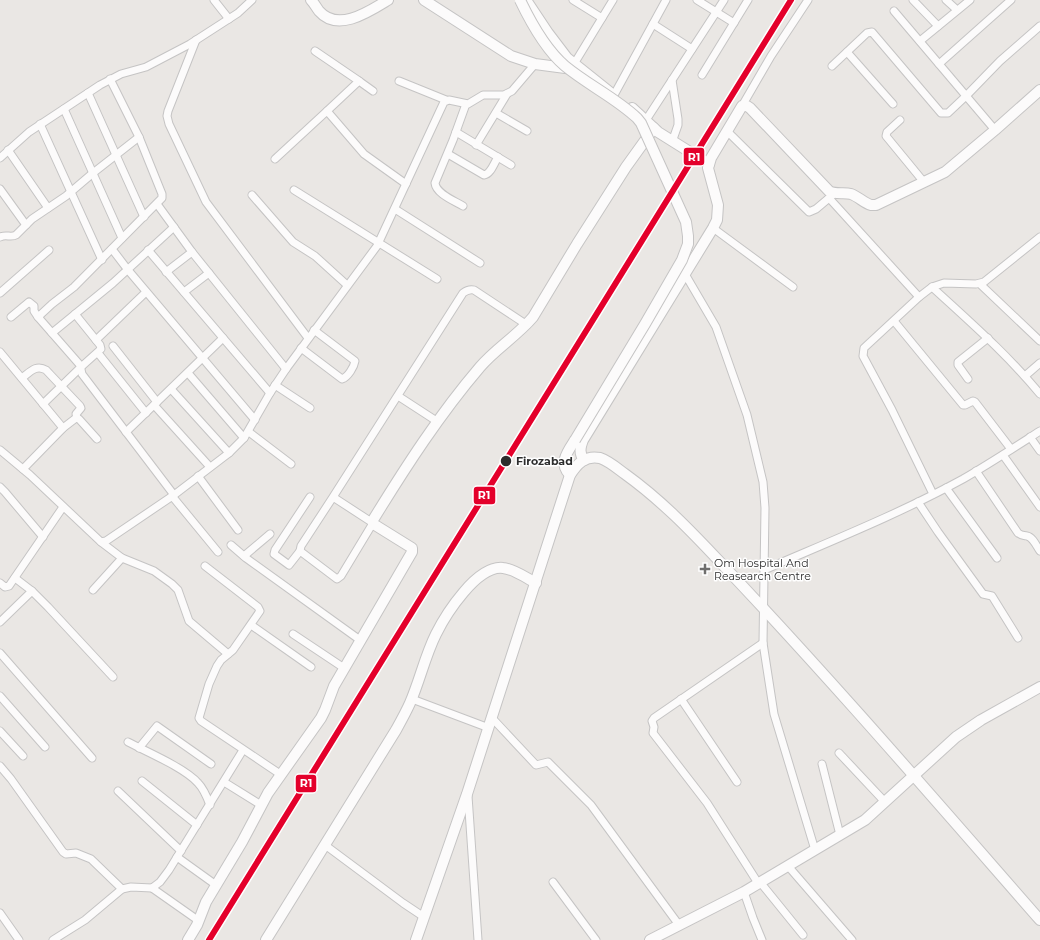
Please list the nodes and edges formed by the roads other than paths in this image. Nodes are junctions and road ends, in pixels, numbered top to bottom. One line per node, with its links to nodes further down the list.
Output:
1 (214, 0): 25 (street)
2 (252, 0): 25 (street)
3 (311, 0): 4 (street)
4 (388, 0)
5 (424, 0): 35 (street)
6 (520, 0): 169 (street, bridge)
7 (526, 0): 38 (street)
8 (573, 0): 24 (street)
9 (613, 0): 24 (street)
10 (697, 0): 22 (street)
11 (724, 0): 22 (street)
12 (748, 0): 26 (street)
13 (808, 0): 53 (street)
14 (913, 0): 28 (street)
15 (947, 0): 21 (street)
16 (970, 0): 21 (street)
17 (998, 0): 20 (street)
18 (1011, 0): 20 (street)
19 (663, 1): 27 (street)
20 (1003, 6): 36 (street)
21 (957, 10): 28 (street)
22 (717, 11): 26 (street); 32 (street)
23 (894, 11): 31 (street)
24 (602, 18): 38 (street)
25 (229, 19): 30 (street)
26 (734, 23): 39 (street)
27 (653, 24): 32 (street); 48 (street)
28 (938, 26): 31 (street)
29 (1040, 26): 49 (street)
30 (196, 40): 40 (street); 123 (street)
31 (920, 42): 36 (street)
32 (692, 49): 41 (street)
33 (315, 51): 42 (street)
34 (847, 52): 37 (street); 49 (street); 52 (street)
35 (535, 64): 38 (street); 47 (street)
36 (939, 64): 49 (street)
37 (832, 66)
38 (577, 67): 48 (street)
39 (702, 75)
40 (110, 79): 46 (street); 65 (street)
41 (672, 80): 57 (street); 66 (street)
42 (359, 81): 44 (street); 55 (street)
43 (399, 81): 50 (street)
44 (373, 91)
45 (1039, 92): 61 (street)
46 (88, 93): 54 (street); 70 (street)
47 (507, 94): 51 (street); 56 (street)
48 (614, 95): 57 (street)
49 (966, 96): 61 (street)
50 (446, 100): 51 (street); 78 (street)
51 (466, 104): 64 (street)
52 (893, 104)
53 (742, 106): 63 (street); 83 (street)
54 (64, 109): 59 (street); 76 (street)
55 (327, 111): 73 (street); 78 (street)
56 (496, 113): 62 (street); 67 (street)
57 (646, 120): 60 (street)
58 (900, 120): 77 (street)
59 (40, 124): 68 (street); 81 (street)
60 (654, 128): 66 (street); 119 (street)
61 (995, 130): 77 (street)
62 (527, 131)
63 (727, 131): 74 (street); 83 (street)
64 (456, 132): 67 (street); 69 (street)
65 (139, 137): 70 (street); 84 (street)
66 (672, 142): 74 (street)
67 (476, 145): 71 (street)
68 (8, 150): 72 (street); 86 (street)
69 (448, 154): 71 (street); 85 (street)
70 (116, 155): 76 (street); 88 (street)
71 (498, 157): 75 (street)
72 (0, 158)
73 (275, 159)
74 (709, 164): 91 (street)
75 (511, 165)
76 (93, 173): 81 (street); 94 (street)
77 (923, 182): 83 (street)
78 (406, 184): 87 (street)
79 (0, 190): 89 (street)
80 (294, 190): 95 (street)
81 (70, 192): 86 (street); 100 (street)
82 (252, 196): 108 (street)
83 (832, 196): 114 (street)
84 (157, 204): 88 (street); 90 (street)
85 (463, 206)
86 (48, 208): 89 (street)
87 (395, 209): 95 (street); 101 (street)
88 (144, 217): 94 (street)
89 (26, 225): 92 (street)
90 (174, 227): 98 (street); 99 (street)
91 (713, 228): 105 (street); 109 (street)
92 (0, 237)
93 (1040, 237): 107 (street)
94 (122, 238): 96 (street)
95 (379, 243): 106 (street); 108 (street)
96 (112, 249): 100 (street); 102 (street)
97 (49, 250): 113 (street)
98 (148, 250): 102 (street); 103 (street)
99 (192, 252): 103 (street); 104 (street)
100 (102, 260): 117 (street)
101 (480, 263)
102 (128, 270): 111 (street); 115 (street)
103 (166, 272): 112 (street)
104 (209, 273): 112 (street); 134 (street)
105 (685, 274): 164 (street); 193 (street)
106 (437, 279)
107 (980, 284): 110 (street); 126 (street)
108 (347, 285): 120 (street)
109 (793, 287)
110 (932, 287): 114 (street); 124 (street)
111 (146, 292): 125 (street); 131 (street)
112 (184, 292): 122 (street)
113 (0, 294)
114 (919, 297): 118 (street)
115 (75, 314): 121 (street); 125 (street)
116 (11, 317): 117 (street)
117 (38, 317): 121 (street)
118 (894, 321): 159 (street); 173 (street)
119 (527, 325): 144 (street); 151 (street)
120 (314, 330): 123 (street); 128 (street)
121 (52, 333): 133 (street)
122 (223, 338): 131 (street); 142 (street)
123 (308, 338): 128 (street)
124 (988, 338): 136 (street); 138 (street)
125 (96, 340): 130 (street)
126 (1040, 341)
127 (112, 346): 146 (street)
128 (301, 348): 134 (street)
129 (0, 352): 137 (street)
130 (98, 353): 133 (street); 148 (street)
131 (203, 359): 135 (street); 150 (street)
132 (1040, 363): 136 (street)
133 (81, 367): 140 (street); 154 (street)
134 (286, 369): 139 (street)
135 (188, 373): 141 (street); 157 (street)
136 (1025, 376): 143 (street)
137 (22, 378): 140 (street); 145 (street)
138 (968, 379)
139 (275, 385): 142 (street); 147 (street)
140 (62, 386): 145 (street); 149 (street)
141 (171, 389): 146 (street); 162 (street)
142 (270, 393): 150 (street)
143 (1040, 394)
144 (398, 396): 151 (street); 176 (street)
145 (43, 404): 152 (street)
146 (156, 404): 148 (street); 166 (street)
147 (310, 408)
148 (146, 412): 154 (street)
149 (77, 418): 152 (street); 158 (street)
150 (255, 420): 155 (street)
151 (438, 422): 180 (street)
152 (63, 428): 167 (street)
153 (1040, 431): 156 (street)
154 (126, 432): 174 (street)
155 (249, 432): 157 (street); 165 (street)
156 (1030, 437): 159 (street); 161 (street)
157 (244, 438): 162 (street)
158 (97, 439)
159 (1011, 449): 163 (street)
160 (0, 450): 167 (street)
161 (1040, 451)
162 (229, 453): 166 (street)
163 (1003, 455): 168 (street); 179 (street)
164 (584, 460): 169 (street); 199 (street)
165 (291, 464)
166 (210, 467): 170 (street)
167 (23, 469): 178 (street)
168 (976, 471): 172 (street); 187 (street)
169 (570, 475): 195 (street)
170 (198, 476): 174 (street); 181 (street)
171 (0, 487): 183 (street)
172 (946, 488): 173 (street); 191 (street)
173 (933, 494): 177 (street)
174 (173, 495): 184 (street); 188 (street)
175 (310, 497): 186 (street)
176 (333, 497): 180 (street); 186 (street)
177 (918, 502): 193 (street); 203 (street)
178 (64, 507): 183 (street); 184 (street)
179 (1040, 507)
180 (373, 523): 186 (street); 204 (street)
181 (238, 530)
182 (270, 534): 189 (street)
183 (43, 536): 194 (street)
184 (101, 542): 190 (street)
185 (231, 545): 189 (street)
186 (300, 551)
187 (1040, 551)
188 (218, 552)
189 (244, 556): 204 (street)
190 (122, 558): 197 (street); 207 (street)
191 (997, 558)
192 (205, 566): 201 (street)
193 (764, 570): 199 (street)
194 (14, 578): 196 (street); 198 (street)
195 (536, 583): 213 (street); 215 (street)
196 (0, 584)
197 (93, 590)
198 (32, 591): 200 (street); 210 (street)
199 (764, 608): 205 (street); 228 (street)
200 (0, 622)
201 (251, 625): 207 (street); 208 (street)
202 (293, 634): 209 (street)
203 (1018, 638)
204 (360, 640): 209 (street)
205 (763, 643): 214 (street); 240 (street)
206 (0, 653): 223 (street)
207 (228, 654): 220 (street)
208 (311, 667)
209 (344, 668): 227 (street)
210 (113, 677)
211 (1040, 687): 228 (street)
212 (0, 696): 218 (street)
213 (412, 699): 215 (street); 239 (street)
214 (681, 699): 231 (street); 244 (street)
215 (491, 723): 233 (street); 253 (street)
216 (0, 731): 222 (street)
217 (128, 742): 219 (street)
218 (45, 747)
219 (139, 748): 224 (street); 235 (street)
220 (243, 750): 227 (street); 230 (street)
221 (839, 753): 234 (street)
222 (23, 756)
223 (92, 758)
224 (211, 764)
225 (822, 764): 238 (street)
226 (0, 766): 247 (street)
227 (280, 774): 236 (street)
228 (913, 776): 234 (street); 251 (street)
229 (142, 781): 237 (street)
230 (224, 782): 235 (street); 236 (street)
231 (737, 782)
232 (118, 791): 241 (street)
233 (467, 794): 249 (street); 260 (street)
234 (885, 802): 238 (street)
235 (210, 805): 237 (street)
236 (261, 805): 245 (street)
237 (197, 825): 241 (street)
238 (840, 835): 240 (street)
239 (325, 845): 249 (street); 258 (street)
240 (815, 850): 242 (street)
241 (179, 854): 245 (street); 246 (street)
242 (788, 866): 244 (street); 264 (street)
243 (553, 882): 261 (street)
244 (759, 883): 248 (street); 254 (street)
245 (216, 885): 252 (street)
246 (152, 888): 247 (street); 252 (street)
247 (122, 889): 256 (street)
248 (744, 892): 253 (street); 263 (street)
249 (424, 917): 259 (street)
250 (1, 918): 255 (street)
251 (1040, 920)
252 (199, 922): 257 (street)
253 (679, 925): 262 (street)
254 (803, 935)
255 (19, 940)
256 (53, 940)
257 (188, 940)
258 (266, 940)
259 (416, 940)
260 (478, 940)
261 (596, 940)
262 (650, 940)
263 (762, 940)
264 (852, 940)

